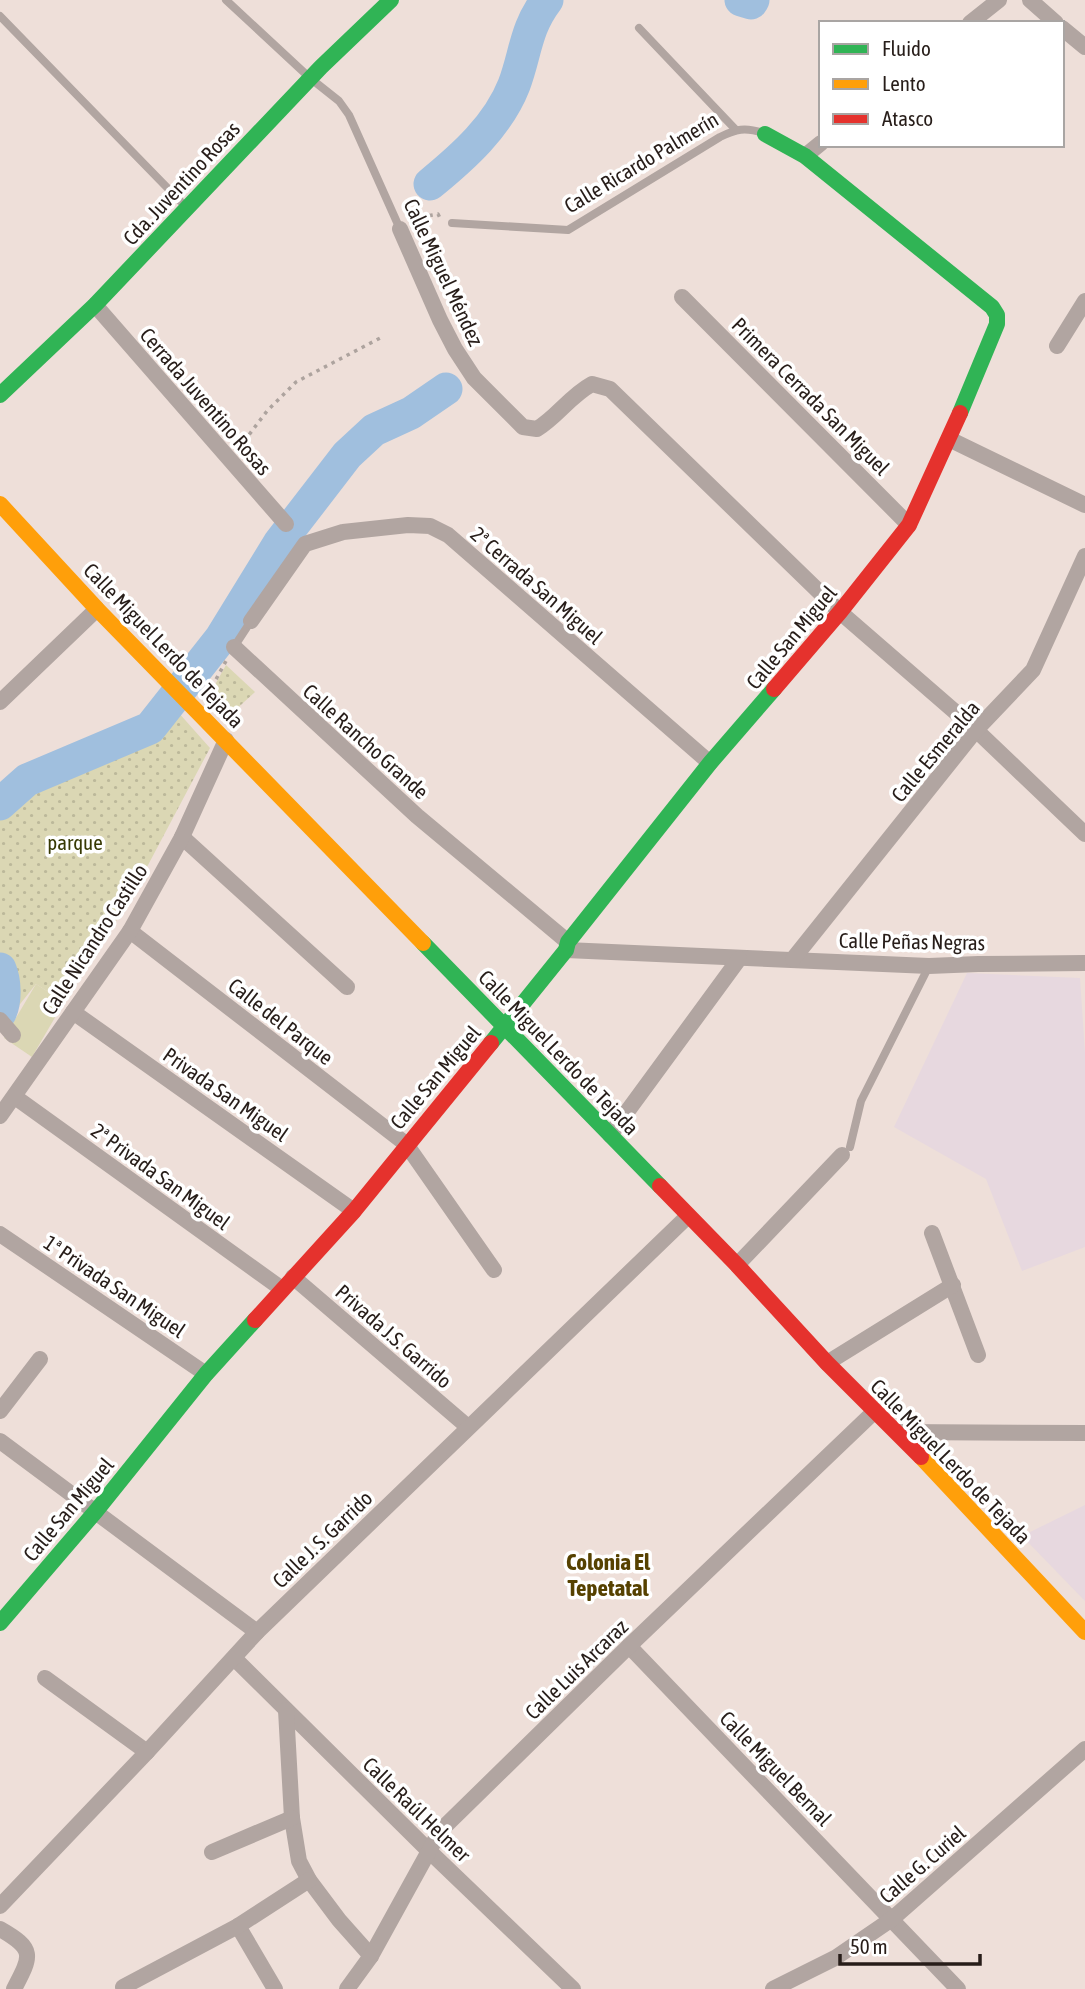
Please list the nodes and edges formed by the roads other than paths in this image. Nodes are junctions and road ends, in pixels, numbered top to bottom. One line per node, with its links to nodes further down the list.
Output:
1 (226, 0): 11 (lane, Calle Miguel Méndez)
2 (391, 0): 11 (street, Cda. Juventino Rosas)
3 (999, 0): 6 (street)
4 (1030, 0): 7 (street)
5 (0, 16): 16 (lane)
6 (973, 21)
7 (1054, 21)
8 (639, 28): 12 (lane)
9 (1064, 30): 10 (street)
10 (1085, 47)
11 (310, 78): 16 (street, Cda. Juventino Rosas); 18 (lane, Calle Miguel Méndez)
12 (736, 130): 13 (lane, Calle Ricardo Palmerín); 17 (lane, Calle Ricardo Palmerín)
13 (765, 134): 15 (street, Calle Ricardo Palmerín)
14 (819, 145): 15 (street)
15 (804, 156): 22 (street, Calle Ricardo Palmerín)
16 (187, 207): 21 (street, Cda. Juventino Rosas)
17 (452, 223)
18 (400, 229): 32 (street, Calle Miguel Méndez)
19 (682, 297): 29 (street, Primera Cerrada San Miguel)
20 (1085, 301): 23 (street)
21 (95, 305): 24 (street, Cda. Juventino Rosas); 28 (street, Cerrada Juventino Rosas)
22 (997, 315): 25 (street, Calle San Miguel)
23 (1057, 346)
24 (0, 395)
25 (949, 439): 27 (street); 29 (street, Calle San Miguel)
26 (0, 504): 31 (street, Calle Miguel Lerdo de Tejada)
27 (1085, 505)
28 (286, 524)
29 (909, 525): 32 (street, Calle San Miguel)
30 (1085, 556): 36 (street, Calle Esmeralda)
31 (97, 609): 35 (street); 37 (street, Calle Miguel Lerdo de Tejada)
32 (840, 612): 36 (street); 38 (street, Calle San Miguel)
33 (251, 621): 34 (lane); 38 (street, 2ª Cerrada San Miguel)
34 (234, 647): 42 (street, Calle Rancho Grande)
35 (0, 702)
36 (976, 730): 39 (street); 44 (street, Calle Esmeralda)
37 (220, 734): 40 (street, Calle Nicandro Castillo); 50 (street, Calle Miguel Lerdo de Tejada)
38 (710, 764): 42 (street, Calle San Miguel)
39 (1083, 827)
40 (182, 837): 41 (street, Calle Nicandro Castillo); 47 (street)
41 (130, 931): 48 (street, Calle Nicandro Castillo); 55 (street, Calle del Parque)
42 (567, 946): 43 (street, Calle Peñas Negras); 50 (street, Calle San Miguel)
43 (739, 959): 44 (street, Calle Peñas Negras); 54 (street)
44 (793, 960): 46 (street, Calle Peñas Negras)
45 (1085, 963): 46 (street, Calle Peñas Negras)
46 (929, 966): 56 (lane)
47 (347, 987)
48 (73, 1012): 52 (street, Calle Nicandro Castillo); 57 (street, Privada San Miguel)
49 (0, 1020): 51 (street)
50 (506, 1025): 54 (street, Calle Miguel Lerdo de Tejada); 55 (street, Calle San Miguel)
51 (13, 1035)
52 (15, 1097): 53 (street, Calle Nicandro Castillo); 63 (street, 2ª Privada San Miguel)
53 (0, 1116)
54 (610, 1135): 58 (street, Calle Miguel Lerdo de Tejada)
55 (406, 1144): 57 (street, Calle San Miguel); 62 (street, Calle del Parque)
56 (846, 1151): 61 (street)
57 (354, 1211): 63 (street, Calle San Miguel)
58 (688, 1216): 61 (street, Calle Miguel Lerdo de Tejada); 71 (street, Calle J. S. Garrido)
59 (932, 1233): 64 (street)
60 (0, 1234): 68 (street, 1ª Privada San Miguel)
61 (737, 1265): 67 (street, Calle Miguel Lerdo de Tejada)
62 (494, 1270)
63 (287, 1283): 68 (street, Calle San Miguel); 71 (street, Privada J.S. Garrido)
64 (953, 1285): 65 (street); 67 (street)
65 (978, 1355)
66 (40, 1359): 69 (street)
67 (827, 1363): 70 (street, Calle Miguel Lerdo de Tejada)
68 (206, 1374): 75 (street, Calle San Miguel)
69 (0, 1410)
70 (875, 1411): 72 (street, Calle Miguel Lerdo de Tejada); 79 (street, Calle Luis Arcaraz)
71 (468, 1427): 77 (street, Calle J. S. Garrido)
72 (898, 1432): 73 (street); 78 (street, Calle Miguel Lerdo de Tejada)
73 (1085, 1433)
74 (0, 1441): 75 (street)
75 (96, 1511): 76 (street, Calle San Miguel); 77 (street)
76 (0, 1623)
77 (257, 1632): 80 (street, Calle J. S. Garrido)
78 (1085, 1632)
79 (629, 1646): 86 (street, Calle Luis Arcaraz); 90 (street, Calle Miguel Bernal)
80 (234, 1658): 82 (street, Calle Raúl Helmer); 84 (street, Calle J. S. Garrido)
81 (45, 1678): 84 (street)
82 (286, 1710): 85 (street); 86 (street, Calle Raúl Helmer)
83 (1085, 1749): 90 (street, Calle G. Curiel)
84 (147, 1752): 89 (street, Calle J. S. Garrido)
85 (292, 1818): 87 (street); 88 (street)
86 (428, 1850): 93 (street, Calle Luis Arcaraz); 98 (street, Calle Raúl Helmer)
87 (212, 1852)
88 (309, 1880): 91 (street); 93 (street)
89 (0, 1906)
90 (892, 1919): 99 (street, Calle G. Curiel); 100 (street, Calle Miguel Bernal)
91 (238, 1926): 94 (street); 96 (street)
92 (0, 1929): 95 (street)
93 (371, 1956): 97 (street, Calle Luis Arcaraz)
94 (123, 1987)
95 (14, 1989)
96 (275, 1989)
97 (347, 1989)
98 (573, 1989)
99 (772, 1989)
100 (958, 1989)

